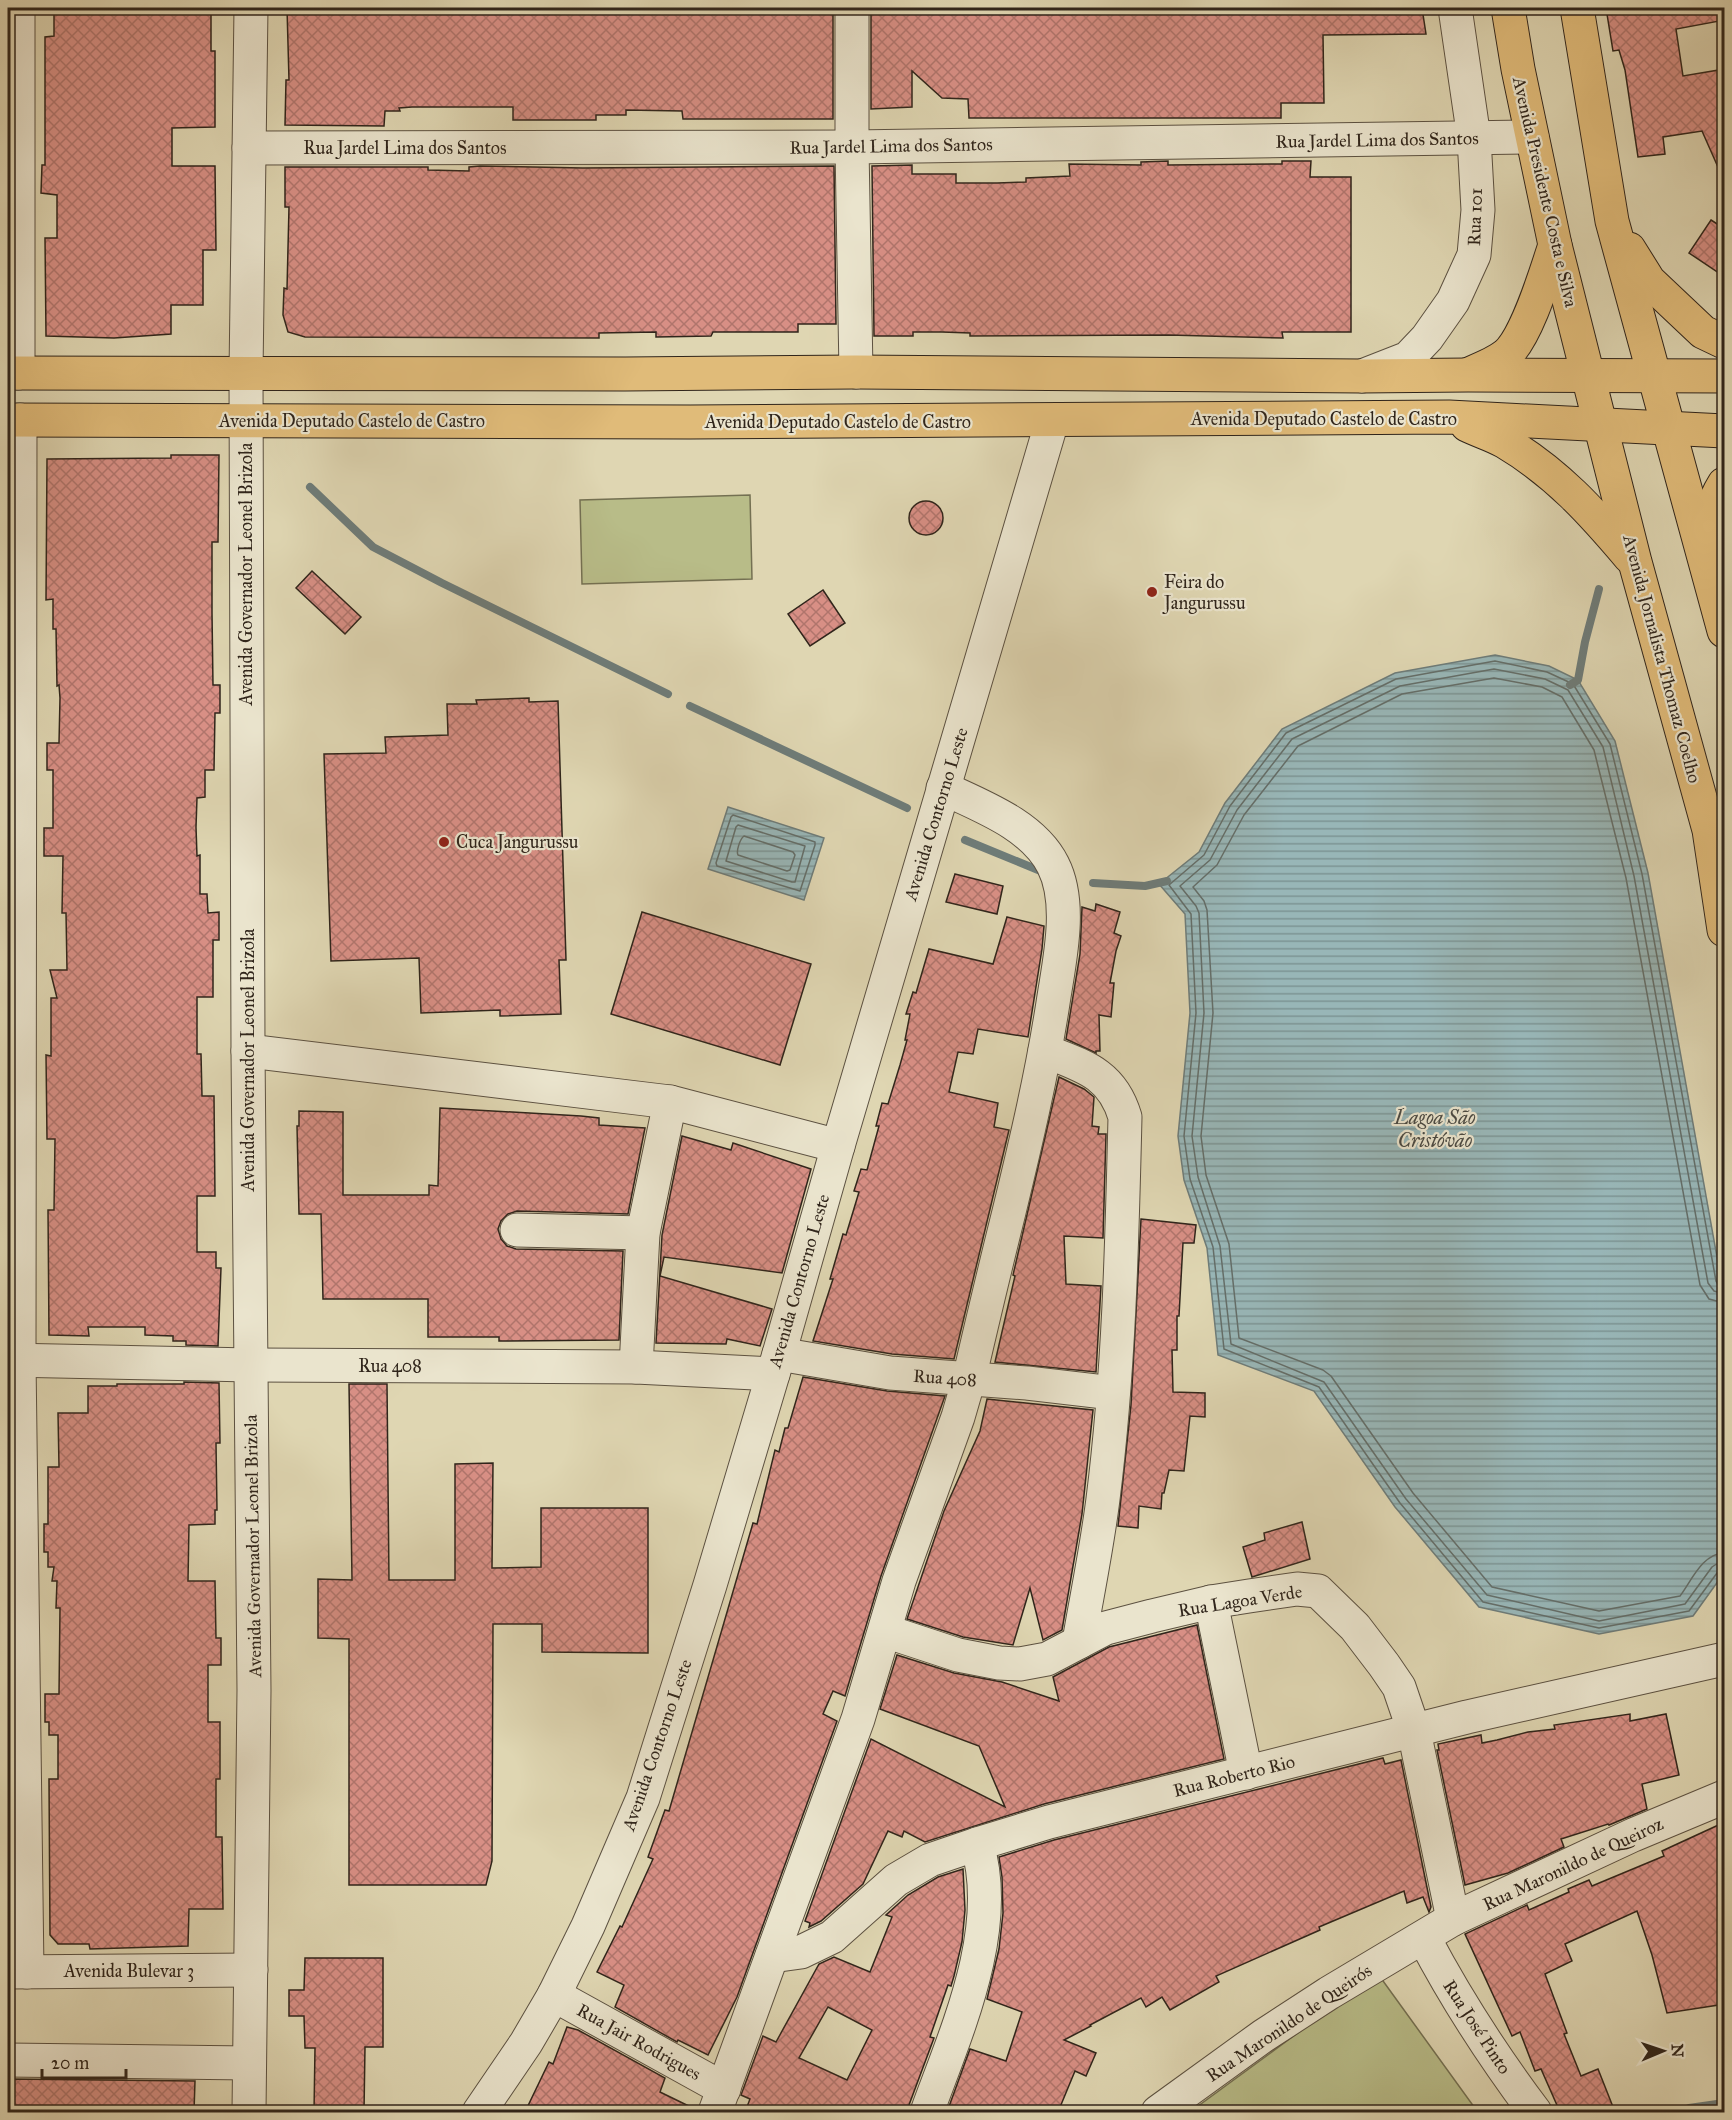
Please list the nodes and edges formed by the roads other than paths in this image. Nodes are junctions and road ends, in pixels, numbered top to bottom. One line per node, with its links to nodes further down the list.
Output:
1 (18, 8): 15 (street)
2 (250, 8): 10 (street, Avenida Governador Leonel Brizola)
3 (852, 8): 9 (street)
4 (1455, 8): 8 (street, Rua 101)
5 (1508, 8): 7 (main road, Avenida Presidente Costa e Silva)
6 (1577, 8): 11 (main road)
7 (1532, 137): 8 (street, Rua Jardel Lima dos Santos); 12 (main road, Avenida Presidente Costa e Silva)
8 (1474, 138): 9 (street, Rua Jardel Lima dos Santos); 21 (street, Rua 101)
9 (852, 147): 10 (street, Rua Jardel Lima dos Santos); 14 (street)
10 (249, 148): 16 (street, Avenida Governador Leonel Brizola)
11 (1612, 222): 13 (main road); 22 (main road)
12 (1555, 245): 19 (main road); 20 (main road, Avenida Presidente Costa e Silva)
13 (1725, 342)
14 (856, 372): 17 (main road); 21 (main road)
15 (13, 373): 16 (main road)
16 (246, 373): 18 (main road); 26 (street, Avenida Governador Leonel Brizola)
17 (692, 373): 18 (main road); 29 (main road)
18 (626, 374): 28 (main road)
19 (1468, 375): 20 (main road); 21 (main road)
20 (1588, 375): 22 (main road); 30 (main road, Avenida Presidente Costa e Silva)
21 (1361, 376)
22 (1655, 376): 23 (main road); 31 (main road)
23 (1725, 376)
24 (1449, 417): 27 (main road, Avenida Deputado Castelo de Castro); 30 (main road, Avenida Deputado Castelo de Castro); 35 (main road)
25 (14, 420): 26 (main road, Avenida Deputado Castelo de Castro); 45 (street)
26 (246, 420): 28 (main road, Avenida Deputado Castelo de Castro); 39 (street, Avenida Governador Leonel Brizola)
27 (1052, 421): 29 (main road, Avenida Deputado Castelo de Castro); 37 (street, Avenida Contorno Leste)
28 (626, 422): 29 (main road, Avenida Deputado Castelo de Castro)
29 (690, 422)
30 (1600, 425): 31 (main road, Avenida Deputado Castelo de Castro); 35 (main road, Avenida Jornalista Thomaz Coelho)
31 (1669, 428): 32 (main road, Avenida Deputado Castelo de Castro); 34 (main road)
32 (1725, 431)
33 (1725, 484): 34 (main road)
34 (1703, 551): 36 (main road)
35 (1635, 562): 38 (main road, Avenida Jornalista Thomaz Coelho)
36 (1725, 631)
37 (943, 788): 40 (street); 42 (street, Avenida Contorno Leste)
38 (1725, 930)
39 (248, 1051): 41 (street); 47 (street, Avenida Governador Leonel Brizola)
40 (1046, 1051): 49 (street); 50 (street)
41 (670, 1102): 42 (street); 44 (street)
42 (838, 1146): 46 (street, Avenida Contorno Leste)
43 (517, 1230): 44 (street)
44 (643, 1233): 48 (street)
45 (13, 1360): 47 (street, Rua 408); 63 (street)
46 (776, 1364): 48 (street, Rua 408); 49 (street, Rua 408); 64 (street, Avenida Contorno Leste)
47 (251, 1365): 48 (street, Rua 408); 62 (street, Avenida Governador Leonel Brizola)
48 (636, 1367)
49 (969, 1379): 50 (street, Rua 408); 52 (street)
50 (1113, 1393): 53 (street)
51 (1211, 1602): 53 (street, Rua Lagoa Verde); 55 (street, Rua Lagoa Verde); 56 (street)
52 (885, 1631): 53 (street, Rua Lagoa Verde); 61 (street)
53 (1079, 1642)
54 (1725, 1659): 55 (street, Rua Roberto Rio)
55 (1414, 1731): 56 (street, Rua Roberto Rio); 59 (street, Rua Lagoa Verde)
56 (1246, 1773): 58 (street, Rua Roberto Rio)
57 (1725, 1797): 59 (street, Rua Maronildo de Queiroz)
58 (977, 1844): 61 (street, Rua Roberto Rio); 70 (street)
59 (1453, 1919): 60 (street, Rua Maronildo de Queiroz)
60 (1424, 1938): 71 (street, Rua Maronildo de Queirós); 72 (street, Rua José Pinto)
61 (772, 1956): 67 (street)
62 (251, 1970): 63 (street, Avenida Bulevar 3); 66 (street, Avenida Governador Leonel Brizola)
63 (17, 1972)
64 (554, 1995): 67 (street, Rua Jair Rodrigues); 69 (street, Avenida Contorno Leste)
65 (8, 2060): 66 (street)
66 (249, 2063): 68 (street, Avenida Governador Leonel Brizola)
67 (719, 2101)
68 (249, 2112)
69 (479, 2112)
70 (927, 2112)
71 (1158, 2112)
72 (1534, 2112)

